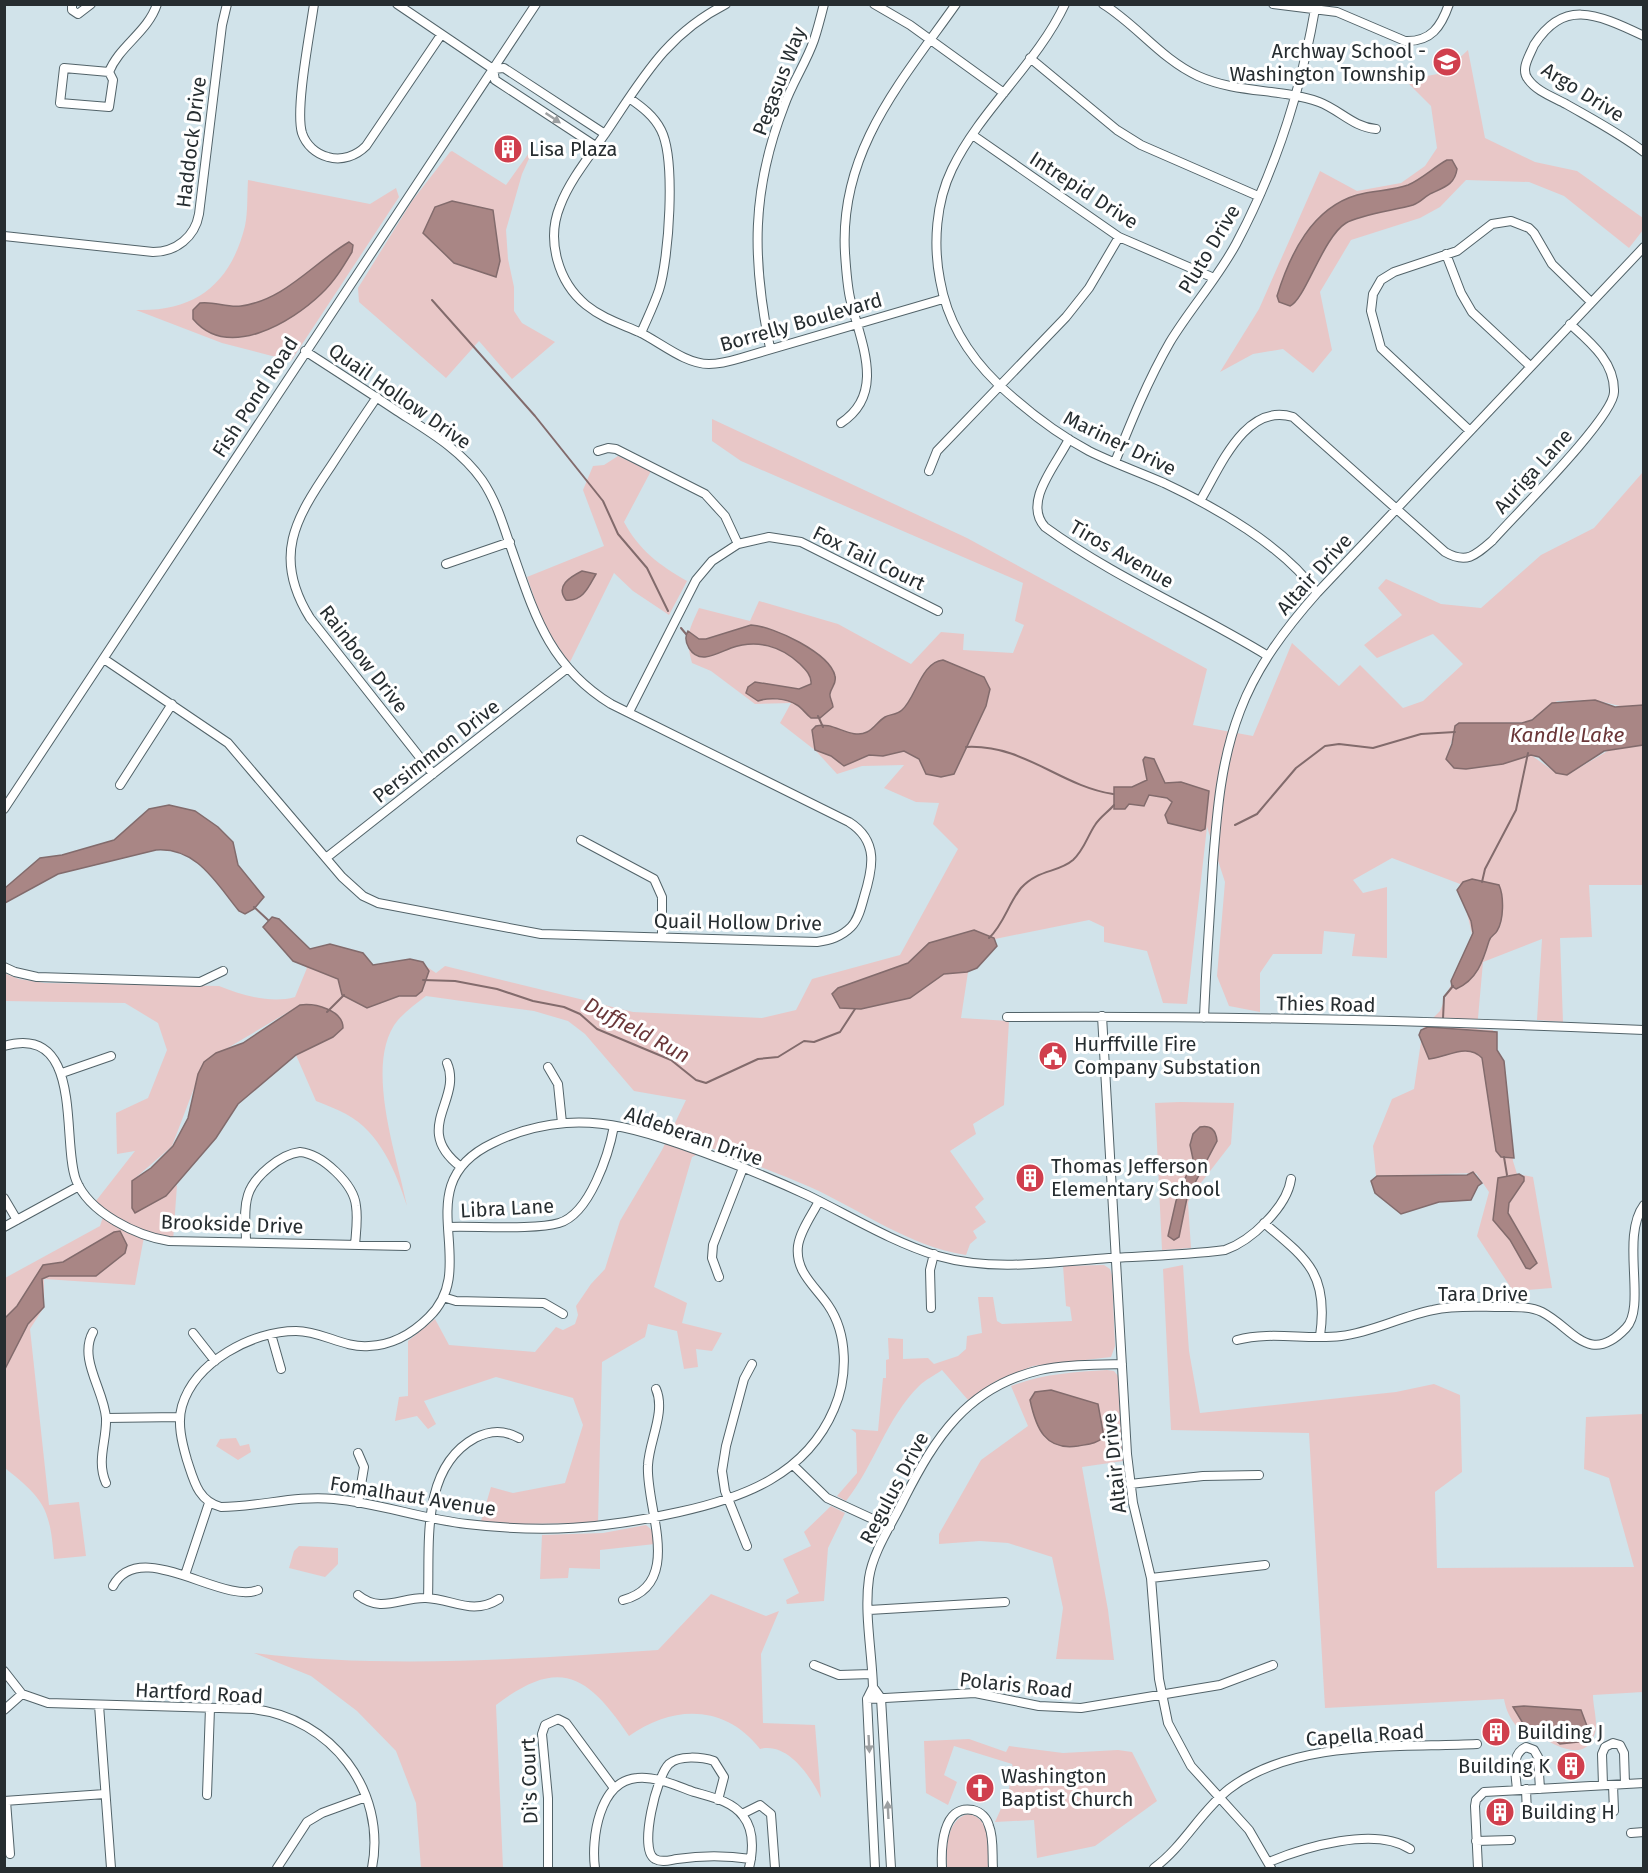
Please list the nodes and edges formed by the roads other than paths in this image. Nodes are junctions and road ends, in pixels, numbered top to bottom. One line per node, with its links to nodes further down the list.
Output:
1 (72, 4): 2 (street)
2 (91, 4)
3 (157, 4): 24 (street)
4 (227, 4): 36 (street, Haddock Drive)
5 (314, 4): 19 (street)
6 (397, 4): 19 (street)
7 (536, 4): 23 (street, Fish Pond Road)
8 (726, 4): 29 (street, Borrelly Boulevard)
9 (824, 4): 46 (street, Pegasus Way)
10 (874, 4): 21 (street)
11 (956, 4): 21 (street)
12 (1065, 4): 22 (street, Mariner Drive)
13 (1103, 4): 27 (street)
14 (1273, 4): 17 (street)
15 (1449, 4): 17 (street)
16 (1577, 5): 20 (street)
17 (1316, 9): 27 (street, Pluto Drive)
18 (1553, 13): 34 (street, Argo Drive)
19 (441, 35): 23 (street)
20 (1644, 36)
21 (931, 39): 26 (street); 43 (street)
22 (1030, 58): 26 (street, Mariner Drive); 35 (street)
23 (493, 69): 25 (street); 28 (street); 47 (street, Fish Pond Road)
24 (109, 72): 24 (street)
25 (529, 85): 28 (street); 31 (street)
26 (1004, 93): 32 (street, Mariner Drive)
27 (1295, 96): 30 (street); 35 (street, Pluto Drive)
28 (521, 97): 33 (street, one-way to 33)
29 (629, 98): 31 (street, Borrelly Boulevard); 45 (street)
30 (1376, 129)
31 (605, 134): 33 (street, Borrelly Boulevard)
32 (974, 136): 37 (street, Intrepid Drive); 41 (street, Mariner Drive)
33 (597, 147): 45 (street, Borrelly Boulevard)
34 (1644, 152)
35 (1258, 196): 40 (street, Pluto Drive)
36 (4, 236)
37 (1119, 237): 40 (street, Intrepid Drive); 49 (street)
38 (1644, 247): 42 (street, Altair Drive)
39 (1446, 254): 42 (street); 48 (street); 52 (street)
40 (1214, 278): 55 (street, Pluto Drive)
41 (943, 299): 43 (street, Borrelly Boulevard); 49 (street, Mariner Drive)
42 (1591, 302): 44 (street, Altair Drive)
43 (857, 324): 46 (street, Borrelly Boulevard); 51 (street)
44 (1570, 324): 48 (street, Altair Drive); 58 (street, Auriga Lane)
45 (641, 333): 46 (street, Borrelly Boulevard)
46 (770, 348)
47 (306, 351): 50 (street, Quail Hollow Drive); 65 (street, Fish Pond Road)
48 (1530, 366): 52 (street, Altair Drive)
49 (999, 384): 53 (street, Mariner Drive); 56 (street)
50 (377, 397): 59 (street, Quail Hollow Drive); 69 (street, Rainbow Drive)
51 (841, 423)
52 (1470, 431): 58 (street, Altair Drive)
53 (1069, 439): 55 (street, Mariner Drive); 64 (street, Tiros Avenue)
54 (598, 451): 60 (street)
55 (1115, 462): 57 (street, Mariner Drive)
56 (929, 471)
57 (1200, 501): 58 (street); 62 (street, Mariner Drive)
58 (1397, 508): 62 (street, Altair Drive)
59 (510, 542): 61 (street); 66 (street, Quail Hollow Drive)
60 (738, 544): 63 (street, Fox Tail Court); 68 (street, Fox Tail Court)
61 (446, 564)
62 (1317, 593): 64 (street, Altair Drive)
63 (938, 611)
64 (1268, 656): 79 (street, Altair Drive)
65 (104, 659): 67 (street, Quail Hollow Drive); 71 (street, Fish Pond Road)
66 (566, 669): 68 (street, Quail Hollow Drive); 69 (street, Persimmon Drive)
67 (172, 704): 70 (street); 73 (street, Quail Hollow Drive)
68 (629, 712): 74 (street, Quail Hollow Drive)
69 (433, 774): 73 (street, Persimmon Drive)
70 (120, 785)
71 (4, 809)
72 (581, 840): 74 (street)
73 (326, 858): 74 (street, Quail Hollow Drive)
74 (662, 937)
75 (4, 967): 76 (street)
76 (223, 971)
77 (1102, 1016): 78 (street, Thies Road); 79 (street, Thies Road); 103 (street, Altair Drive)
78 (1007, 1017)
79 (1204, 1018): 80 (street, Thies Road)
80 (1644, 1030)
81 (4, 1046): 85 (street)
82 (111, 1056): 85 (street)
83 (447, 1063): 88 (street)
84 (548, 1067): 86 (street)
85 (62, 1073): 91 (street, Brookside Drive)
86 (562, 1123): 87 (street, Aldeberan Drive); 88 (street, Aldeberan Drive)
87 (614, 1126): 89 (street, Aldeberan Drive); 98 (street, Libra Lane)
88 (461, 1167): 98 (street, Aldeberan Drive)
89 (743, 1168): 93 (street, Aldeberan Drive); 104 (street)
90 (1291, 1179): 96 (street, Aldeberan Drive)
91 (79, 1186): 95 (street); 99 (street, Brookside Drive)
92 (4, 1198): 95 (street)
93 (819, 1201): 102 (street, Aldeberan Drive); 122 (street, Fomalhaut Avenue)
94 (1644, 1205): 111 (street, Tara Drive)
95 (17, 1220): 97 (street)
96 (1263, 1223): 103 (street, Aldeberan Drive); 111 (street)
97 (4, 1227)
98 (448, 1227): 105 (street, Aldeberan Drive)
99 (246, 1242): 100 (street, Brookside Drive); 100 (street)
100 (355, 1245): 101 (street, Brookside Drive)
101 (406, 1246)
102 (934, 1254): 103 (street, Aldeberan Drive); 106 (street)
103 (1116, 1258): 115 (street, Altair Drive)
104 (719, 1277)
105 (442, 1297): 107 (street); 110 (street, Aldeberan Drive)
106 (931, 1308)
107 (563, 1314)
108 (93, 1332): 119 (street)
109 (193, 1333): 113 (street)
110 (271, 1334): 113 (street, Aldeberan Drive); 116 (street)
111 (1320, 1336): 112 (street, Tara Drive)
112 (1237, 1340)
113 (215, 1361): 118 (street, Aldeberan Drive)
114 (753, 1364): 126 (street)
115 (1122, 1364): 125 (street, Altair Drive); 131 (street, Regulus Drive)
116 (281, 1369)
117 (656, 1389): 129 (street)
118 (180, 1417): 119 (street); 127 (street)
119 (106, 1418): 124 (street)
120 (519, 1438): 130 (street)
121 (357, 1453): 128 (street)
122 (793, 1465): 126 (street, Fomalhaut Avenue); 131 (street)
123 (1259, 1475): 125 (street)
124 (106, 1483)
125 (1130, 1484): 135 (street, Altair Drive)
126 (728, 1500): 129 (street, Fomalhaut Avenue); 132 (street)
127 (209, 1503): 128 (street, Fomalhaut Avenue); 134 (street)
128 (358, 1503): 130 (street, Fomalhaut Avenue)
129 (655, 1518): 130 (street, Fomalhaut Avenue); 141 (street)
130 (431, 1520): 139 (street)
131 (890, 1527): 143 (street, Regulus Drive)
132 (747, 1546)
133 (1265, 1565): 135 (street)
134 (185, 1575): 136 (street); 137 (street)
135 (1151, 1578): 151 (street, Altair Drive)
136 (113, 1586)
137 (258, 1590)
138 (358, 1595): 139 (street)
139 (428, 1598): 140 (street)
140 (499, 1599)
141 (622, 1600)
142 (1005, 1602): 143 (street)
143 (869, 1610): 147 (street, Regulus Drive)
144 (814, 1665): 147 (street)
145 (1273, 1665): 151 (street, Polaris Road)
146 (4, 1671): 148 (street, Hartford Road)
147 (872, 1674): 149 (street, Regulus Drive)
148 (8, 1684): 150 (street, Hartford Road)
149 (873, 1687): 152 (street); 153 (street)
150 (22, 1694): 154 (street, Hartford Road); 156 (street)
151 (1161, 1696): 152 (street, Polaris Road); 169 (street, Altair Drive)
152 (881, 1698): 153 (street, Polaris Road); 191 (street, one-way to 152)
153 (867, 1699): 190 (street, one-way to 190)
154 (99, 1705): 155 (street, Hartford Road); 166 (street)
155 (210, 1708): 167 (street); 168 (street, Hartford Road)
156 (4, 1710)
157 (1477, 1744): 169 (street, Capella Road)
158 (660, 1781): 163 (street); 170 (street); 170 (street); 181 (street)
159 (1644, 1783): 160 (street)
160 (1625, 1784): 161 (street); 162 (street)
161 (1603, 1785): 162 (street); 165 (street)
162 (1613, 1785): 172 (street)
163 (615, 1788): 186 (street, Di's Court); 187 (street)
164 (1521, 1789): 165 (street); 165 (street); 174 (street); 178 (street)
165 (1540, 1789)
166 (105, 1794): 171 (street); 183 (street)
167 (207, 1795)
168 (366, 1797): 184 (street); 185 (street, Hartford Road)
169 (1220, 1798): 182 (street, Altair Drive); 194 (street, Capella Road)
170 (718, 1800): 173 (street)
171 (5, 1801): 180 (street)
172 (1614, 1810)
173 (742, 1814): 181 (street); 189 (street)
174 (1527, 1815)
175 (1644, 1832): 176 (street)
176 (1631, 1833)
177 (1511, 1840): 178 (street)
178 (1476, 1842): 195 (street)
179 (1410, 1849): 182 (street)
180 (10, 1854)
181 (751, 1859): 188 (street)
182 (1270, 1865)
183 (111, 1869)
184 (277, 1869)
185 (372, 1869)
186 (548, 1869)
187 (595, 1869)
188 (749, 1869)
189 (775, 1869)
190 (875, 1869)
191 (891, 1869)
192 (942, 1869): 193 (street)
193 (993, 1869)
194 (1154, 1869)
195 (1478, 1869)

